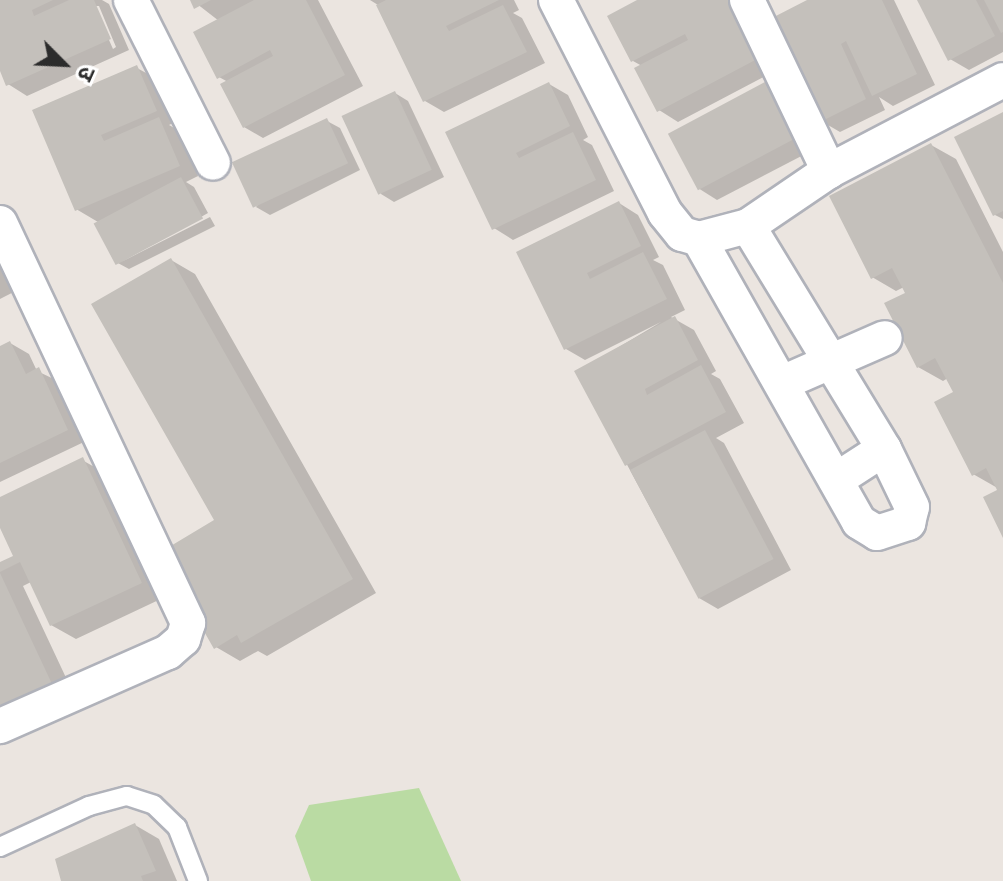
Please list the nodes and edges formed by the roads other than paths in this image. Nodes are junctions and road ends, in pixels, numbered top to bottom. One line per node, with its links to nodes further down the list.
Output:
1 (131, 0): 5 (street)
2 (556, 0): 9 (street)
3 (747, 0): 6 (street)
4 (1003, 80): 6 (street)
5 (213, 163)
6 (829, 171): 8 (street)
7 (0, 223): 15 (street)
8 (748, 226): 9 (street); 11 (street)
9 (699, 239): 12 (street)
10 (885, 338): 11 (street)
11 (830, 363): 12 (street); 13 (street)
12 (782, 383): 14 (street)
13 (884, 449): 14 (street); 14 (street)
14 (836, 480)
15 (0, 726)
16 (0, 847): 17 (lane)
17 (198, 881)

